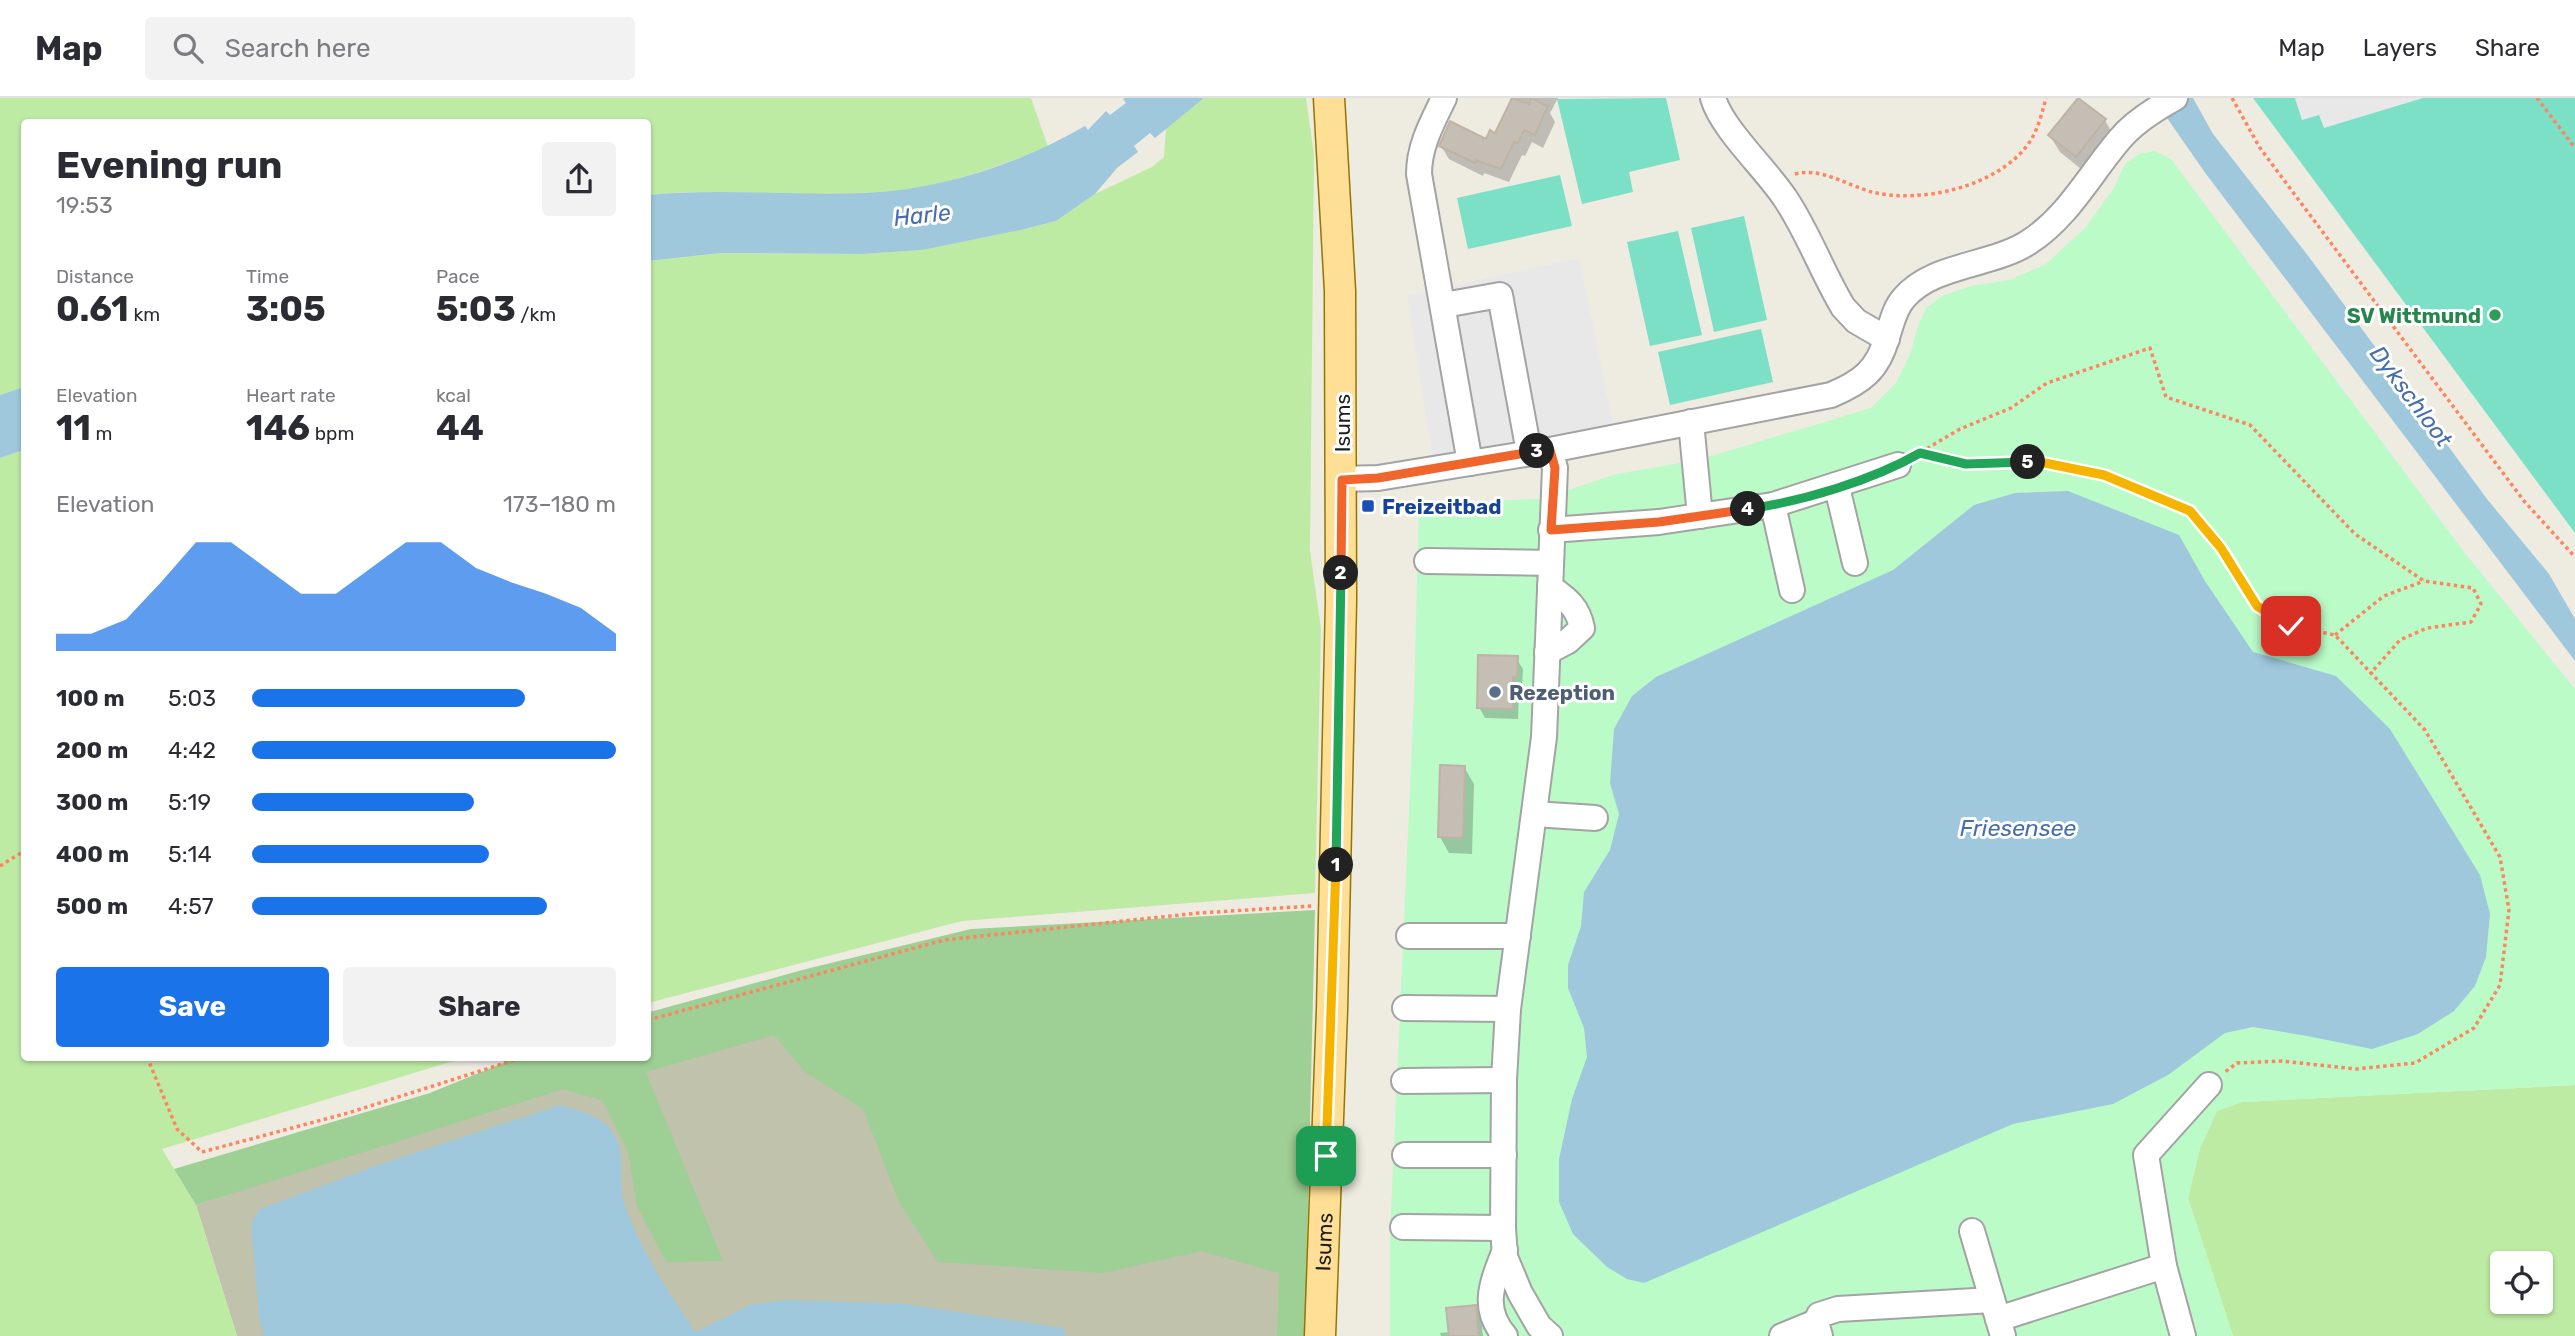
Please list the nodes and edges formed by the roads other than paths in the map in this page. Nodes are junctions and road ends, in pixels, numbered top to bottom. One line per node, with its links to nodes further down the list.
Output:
1 (1329, 98): 11 (main road, Isums)
2 (1444, 98): 5 (lane)
3 (1713, 98): 6 (lane)
4 (2165, 104): 6 (lane)
5 (1444, 306): 8 (lane); 9 (lane)
6 (1887, 339): 7 (lane)
7 (1691, 422): 8 (lane); 14 (lane)
8 (1539, 451): 9 (lane); 15 (lane)
9 (1470, 463): 11 (lane)
10 (1898, 466): 12 (lane)
11 (1342, 480): 40 (main road, Isums)
12 (1837, 486): 13 (lane); 17 (lane)
13 (1773, 505): 14 (lane); 19 (lane)
14 (1700, 516): 15 (lane)
15 (1551, 530): 18 (lane)
16 (1427, 561): 18 (lane)
17 (1855, 564)
18 (1550, 575): 20 (lane); 20 (lane)
19 (1792, 590)
20 (1547, 652): 21 (lane)
21 (1534, 814): 22 (lane); 24 (lane)
22 (1595, 818)
23 (1409, 936): 24 (lane)
24 (1517, 936): 26 (lane)
25 (1405, 1008): 26 (lane)
26 (1508, 1009): 27 (lane)
27 (1504, 1080): 28 (lane); 31 (lane)
28 (1404, 1081)
29 (2208, 1085): 35 (lane)
30 (1405, 1155): 31 (lane)
31 (1504, 1155): 34 (lane)
32 (1403, 1227): 34 (lane)
33 (1972, 1231): 36 (lane)
34 (1504, 1239): 37 (lane); 41 (lane)
35 (2164, 1266): 36 (lane); 39 (lane)
36 (1998, 1319): 38 (lane)
37 (1543, 1329): 42 (lane)
38 (1818, 1329): 43 (lane)
39 (2181, 1335)
40 (1320, 1336)
41 (1505, 1336)
42 (1511, 1336)
43 (1782, 1336)

